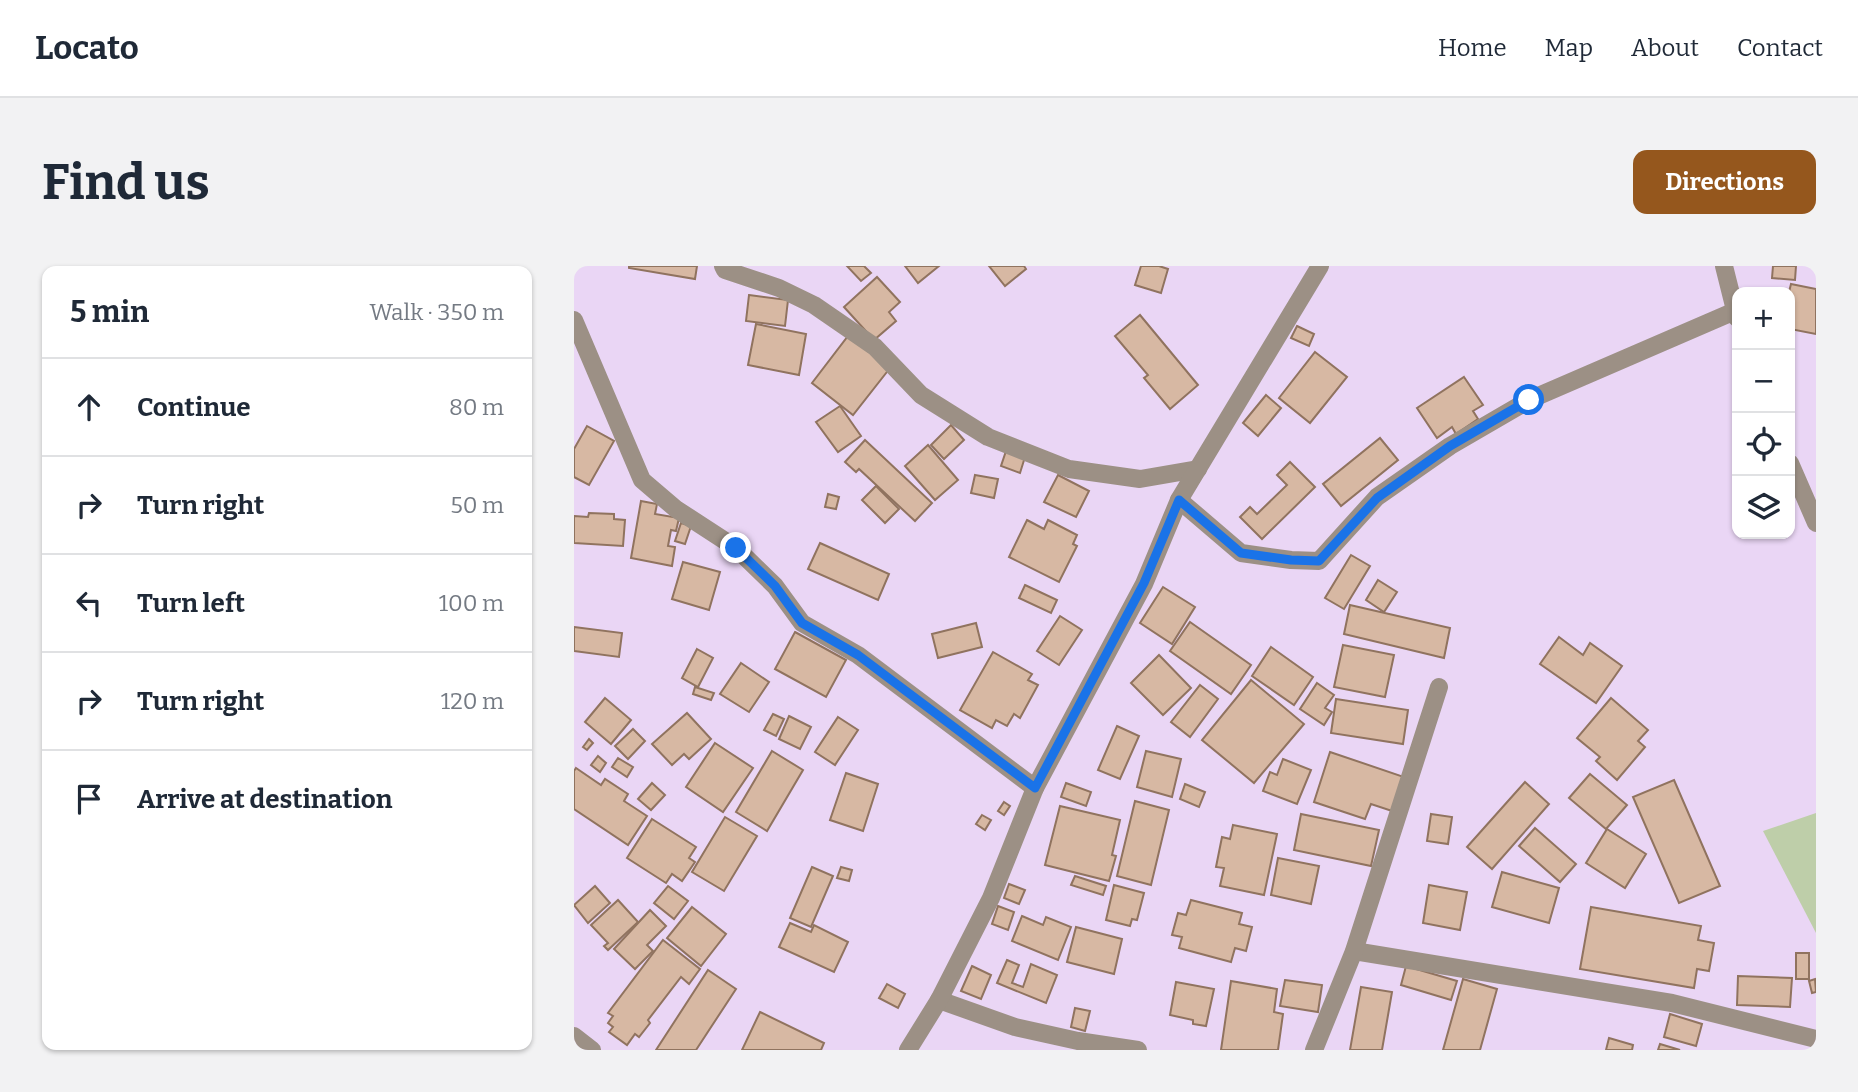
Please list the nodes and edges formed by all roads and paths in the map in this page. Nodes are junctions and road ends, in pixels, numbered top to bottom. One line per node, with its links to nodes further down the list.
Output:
1 (723, 266): 7 (street)
2 (1320, 266): 7 (street)
3 (1724, 266): 4 (street)
4 (1732, 298)
5 (1732, 316): 9 (street)
6 (574, 320): 12 (street)
7 (1198, 469): 9 (street)
8 (1795, 475): 10 (street)
9 (1179, 500): 12 (street)
10 (1816, 523)
11 (1439, 687): 13 (street)
12 (1035, 788): 14 (street)
13 (1354, 951): 16 (street); 20 (street)
14 (939, 1000): 18 (street); 19 (street)
15 (574, 1036): 17 (street)
16 (1816, 1039)
17 (592, 1050)
18 (908, 1050)
19 (1138, 1050)
20 (1314, 1050)

